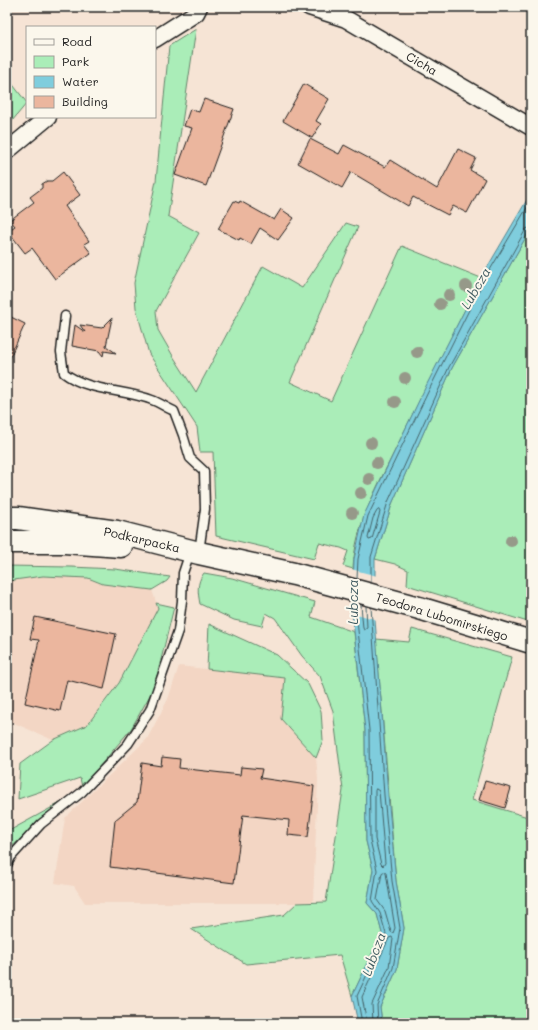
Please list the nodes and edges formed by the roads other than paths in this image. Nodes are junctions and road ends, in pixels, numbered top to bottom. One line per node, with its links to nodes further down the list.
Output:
1 (199, 7): 3 (street)
2 (309, 7): 5 (street, Cicha)
3 (156, 38)
4 (47, 118): 6 (street)
5 (531, 127)
6 (7, 151)
7 (65, 316): 10 (lane)
8 (7, 518): 10 (highway, Podkarpacka)
9 (7, 542): 10 (highway, Podkarpacka)
10 (195, 552): 11 (highway, Teodora Lubomirskiego); 12 (lane)
11 (531, 642)
12 (7, 865)

